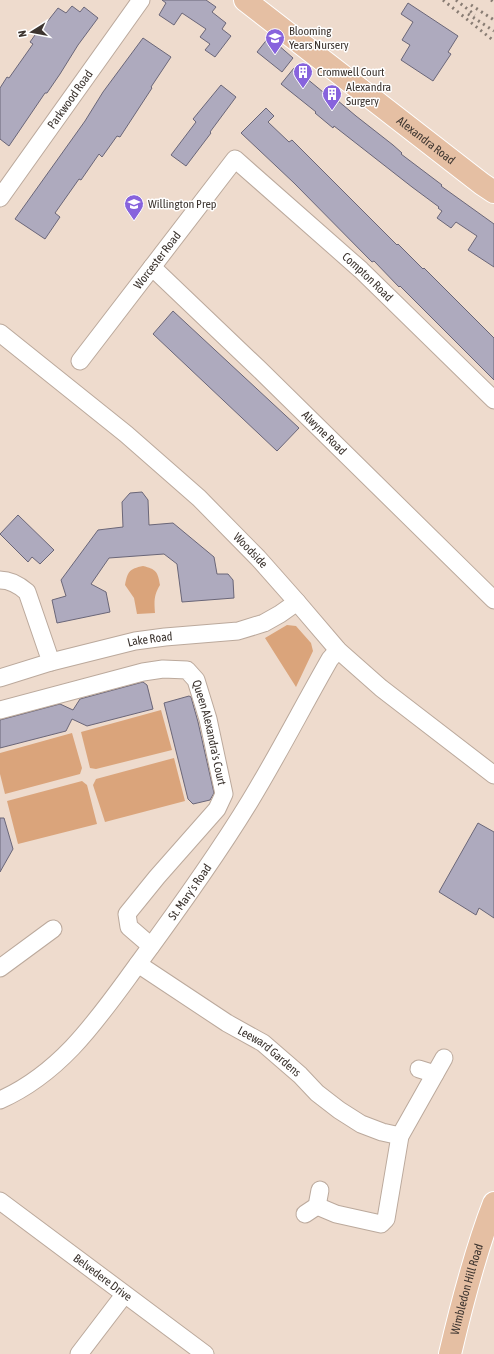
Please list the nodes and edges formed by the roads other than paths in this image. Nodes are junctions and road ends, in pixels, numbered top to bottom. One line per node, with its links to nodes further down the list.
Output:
1 (141, 0): 5 (street, Parkwood Road)
2 (245, 0): 4 (main road, Alexandra Road)
3 (235, 159): 6 (street, Worcester Road); 9 (street, Compton Road)
4 (494, 192)
5 (0, 198)
6 (152, 267): 8 (street, Worcester Road); 11 (street, Alwyne Road)
7 (0, 334): 12 (street, Woodside)
8 (80, 361)
9 (494, 400)
10 (0, 580): 14 (street)
11 (494, 600)
12 (297, 602): 13 (street, Woodside); 14 (street, Lake Road)
13 (338, 650): 17 (street, Woodside); 19 (street, St. Mary's Road)
14 (51, 662): 15 (street, Lake Road)
15 (0, 678)
16 (0, 710): 19 (street, Queen Alexandra's Court)
17 (494, 775)
18 (53, 929): 21 (street)
19 (151, 946): 20 (street, St. Mary's Road)
20 (138, 964): 25 (street, St. Mary's Road); 26 (street, Leeward Gardens)
21 (0, 968)
22 (444, 1058): 24 (street)
23 (419, 1069): 24 (street)
24 (436, 1074): 26 (street)
25 (0, 1100)
26 (400, 1136): 28 (street)
27 (0, 1201): 30 (street, Belvedere Drive)
28 (314, 1203)
29 (494, 1203): 33 (main road, Wimbledon Hill Road)
30 (124, 1295): 31 (street); 32 (street, Belvedere Drive)
31 (80, 1354)
32 (205, 1354)
33 (450, 1354)

